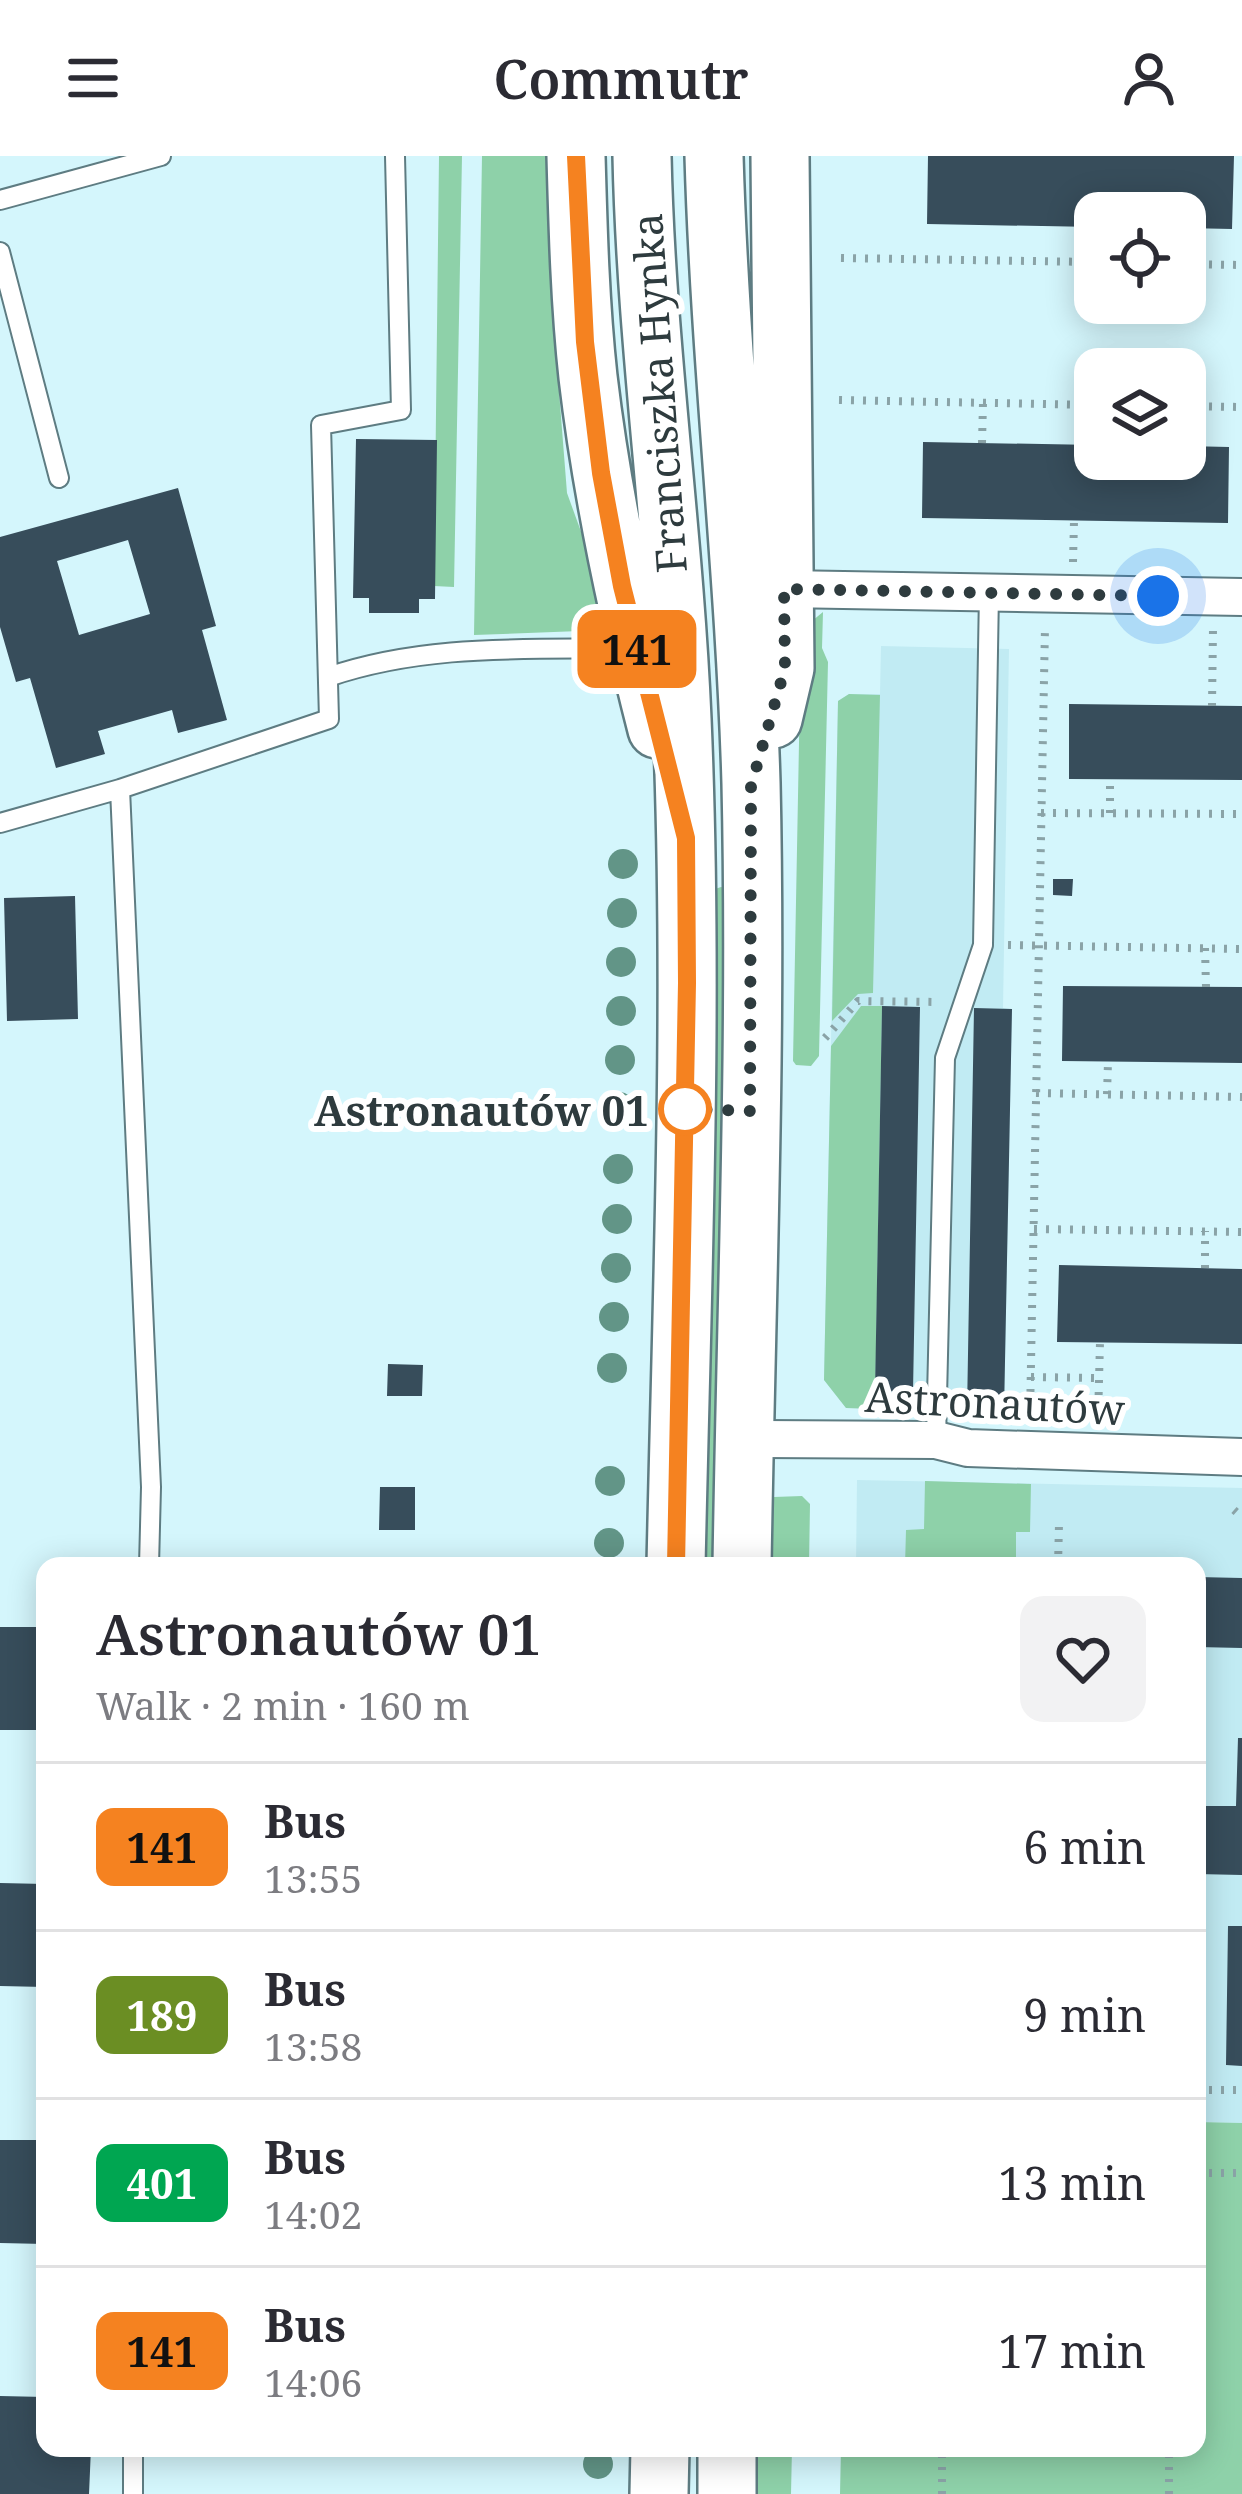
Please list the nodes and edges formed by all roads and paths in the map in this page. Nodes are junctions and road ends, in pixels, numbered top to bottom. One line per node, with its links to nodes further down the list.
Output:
1 (160, 156): 7 (lane)
2 (395, 156): 28 (lane)
3 (576, 156): 27 (main road)
4 (642, 156): 37 (main road, Franciszka Hynka)
5 (714, 156): 31 (main road, Franciszka Hynka)
6 (780, 156): 22 (main road)
7 (0, 200)
8 (0, 252): 19 (lane)
9 (841, 258): 10 (path)
10 (1074, 262)
11 (1206, 264): 12 (path)
12 (1242, 265)
13 (839, 400): 14 (path)
14 (983, 403): 15 (path); 18 (path)
15 (1074, 405)
16 (1206, 406): 17 (path)
17 (1242, 407)
18 (982, 443)
19 (59, 478)
20 (1074, 521): 21 (path)
21 (1073, 571)
22 (784, 589): 23 (street); 31 (main road)
23 (989, 592): 24 (street); 38 (lane)
24 (1242, 597)
25 (1045, 621): 33 (path)
26 (1214, 623): 29 (path)
27 (637, 648): 28 (lane); 37 (main road)
28 (328, 677): 32 (lane)
29 (1212, 706)
30 (1110, 780): 34 (path)
31 (751, 786): 58 (main road, Franciszka Hynka)
32 (120, 789): 36 (lane); 62 (lane)
33 (1041, 813): 34 (path); 39 (path)
34 (1109, 813): 35 (path)
35 (1242, 814)
36 (0, 823)
37 (686, 838): 63 (main road, Franciszka Hynka)
38 (983, 945): 39 (path); 43 (lane)
39 (1039, 946): 40 (path); 46 (path)
40 (1205, 948): 41 (path); 42 (path)
41 (1242, 949)
42 (1206, 987)
43 (963, 1002): 44 (path); 59 (lane)
44 (826, 1038)
45 (1108, 1062): 47 (path)
46 (1036, 1093): 47 (path); 49 (path)
47 (1107, 1094): 48 (path)
48 (1242, 1097)
49 (1034, 1229): 50 (path); 54 (path)
50 (1205, 1232): 51 (path); 52 (path)
51 (1242, 1232)
52 (1205, 1268)
53 (1100, 1342): 55 (path)
54 (1031, 1377): 55 (path); 56 (path)
55 (1099, 1378): 57 (path)
56 (1030, 1418)
57 (1098, 1436)
58 (744, 1439): 59 (street, Astronautów); 64 (main road, Franciszka Hynka)
59 (937, 1441): 60 (street, Astronautów)
60 (1242, 1457)
61 (1059, 1524): 65 (path)
62 (149, 1557)
63 (676, 1557)
64 (742, 1557)
65 (1058, 1557)
66 (1206, 2090): 67 (path)
67 (1242, 2090)
68 (1206, 2173): 69 (path)
69 (1242, 2174)
70 (133, 2457): 75 (lane)
71 (660, 2457): 76 (main road)
72 (728, 2457): 77 (main road)
73 (942, 2457): 78 (path)
74 (1169, 2457): 79 (path)
75 (133, 2494)
76 (659, 2494)
77 (727, 2494)
78 (941, 2494)
79 (1168, 2494)

